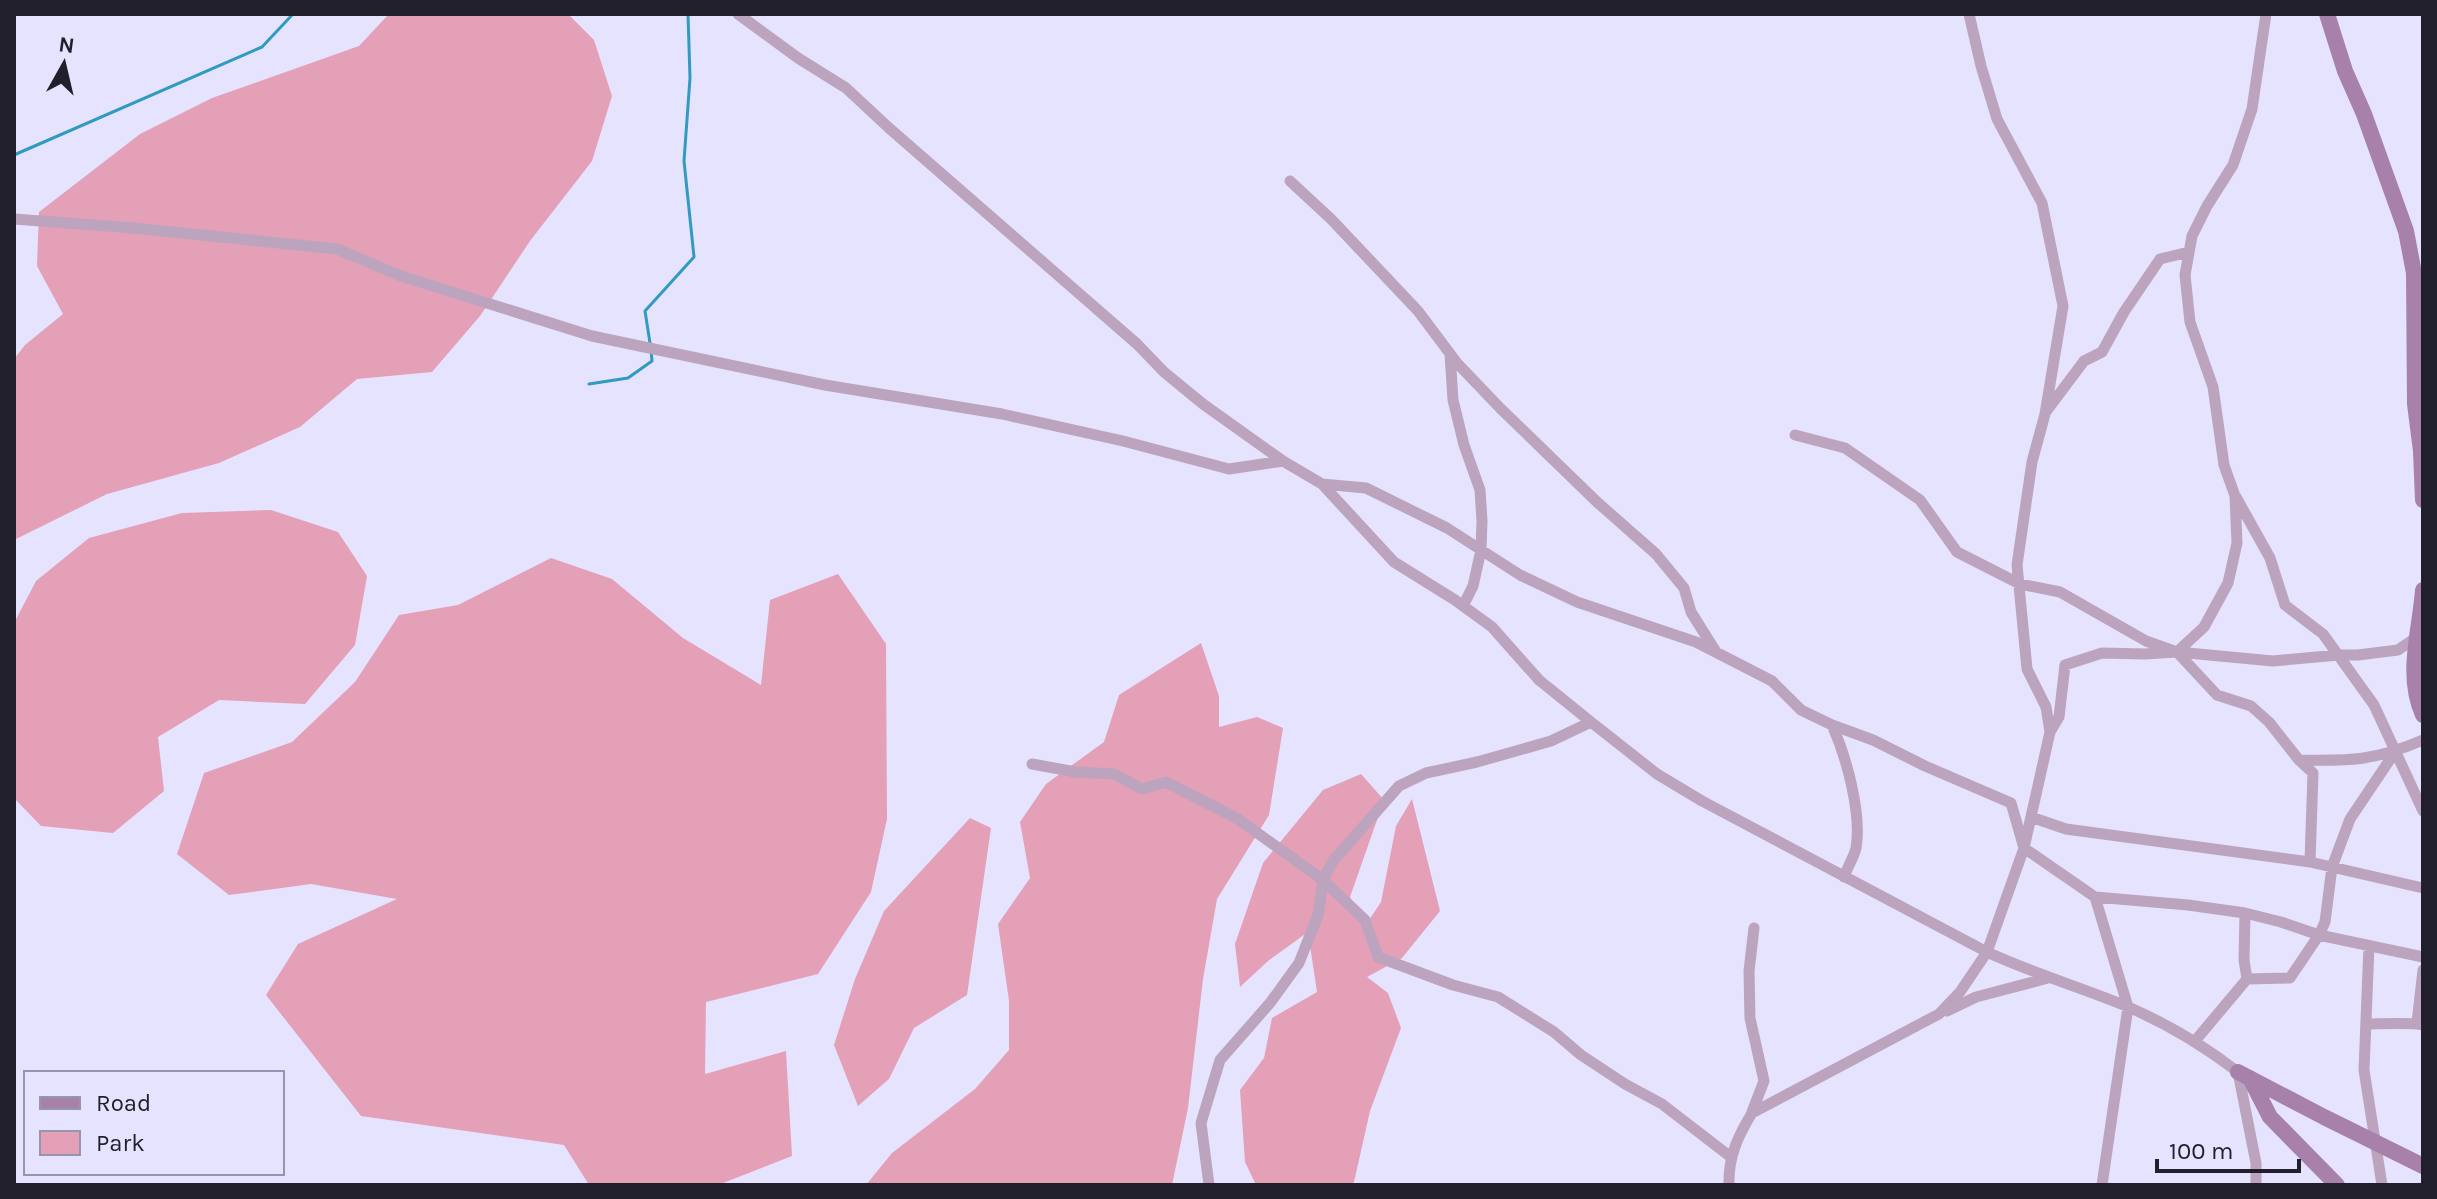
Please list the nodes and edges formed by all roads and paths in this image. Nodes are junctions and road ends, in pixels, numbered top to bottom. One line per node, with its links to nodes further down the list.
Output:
1 (738, 14): 11 (street)
2 (1969, 14): 9 (street)
3 (2266, 14): 7 (street)
4 (2327, 14): 14 (street)
5 (1290, 181): 8 (street)
6 (14, 219): 11 (street)
7 (2189, 252): 9 (street); 13 (street)
8 (1450, 354): 15 (street); 22 (street)
9 (2045, 414): 16 (street)
10 (1795, 435): 16 (street)
11 (1283, 461): 12 (street)
12 (1322, 484): 15 (street); 18 (street)
13 (2235, 496): 21 (street); 23 (street)
14 (2423, 500)
15 (1481, 550): 18 (street); 22 (street)
16 (2020, 584): 21 (street); 27 (street)
17 (2423, 590): 19 (street)
18 (1463, 606): 25 (street)
19 (2422, 609): 20 (street)
20 (2417, 637): 23 (street); 24 (street)
21 (2177, 652): 23 (street); 27 (street); 30 (street)
22 (1717, 653): 26 (street)
23 (2339, 655): 29 (street)
24 (2423, 715)
25 (1591, 722): 37 (street); 38 (street)
26 (1832, 725): 34 (street); 37 (street)
27 (2050, 732): 33 (street)
28 (2423, 740): 29 (street)
29 (2395, 752): 30 (street); 32 (street); 36 (street)
30 (2299, 760): 35 (street)
31 (1032, 764): 38 (street)
32 (2423, 811)
33 (2031, 817): 34 (street); 35 (street)
34 (2024, 848): 40 (street); 45 (street)
35 (2310, 862): 36 (street)
36 (2332, 867): 39 (street); 43 (street)
37 (1844, 877): 45 (street)
38 (1323, 880): 58 (street); 60 (street)
39 (2423, 888)
40 (2095, 897): 41 (street); 50 (street)
41 (2245, 913): 43 (street); 49 (street)
42 (1754, 928): 56 (street)
43 (2319, 935): 44 (street); 49 (street)
44 (2369, 946): 46 (street); 52 (street)
45 (1987, 952): 48 (street); 51 (street)
46 (2423, 957)
47 (2423, 970): 53 (street)
48 (2048, 978): 50 (street); 51 (street)
49 (2247, 979): 54 (street)
50 (2128, 1007): 54 (street); 62 (street)
51 (1939, 1014): 56 (street)
52 (2366, 1024): 53 (street); 57 (street)
53 (2420, 1024)
54 (2195, 1041): 55 (street)
55 (2244, 1075): 57 (street); 63 (street); 64 (street)
56 (1752, 1113): 58 (street)
57 (2376, 1142): 59 (street); 65 (street)
58 (1732, 1158): 61 (street)
59 (2423, 1166)
60 (1209, 1185)
61 (1729, 1185)
62 (2102, 1185)
63 (2256, 1185)
64 (2337, 1185)
65 (2382, 1185)

